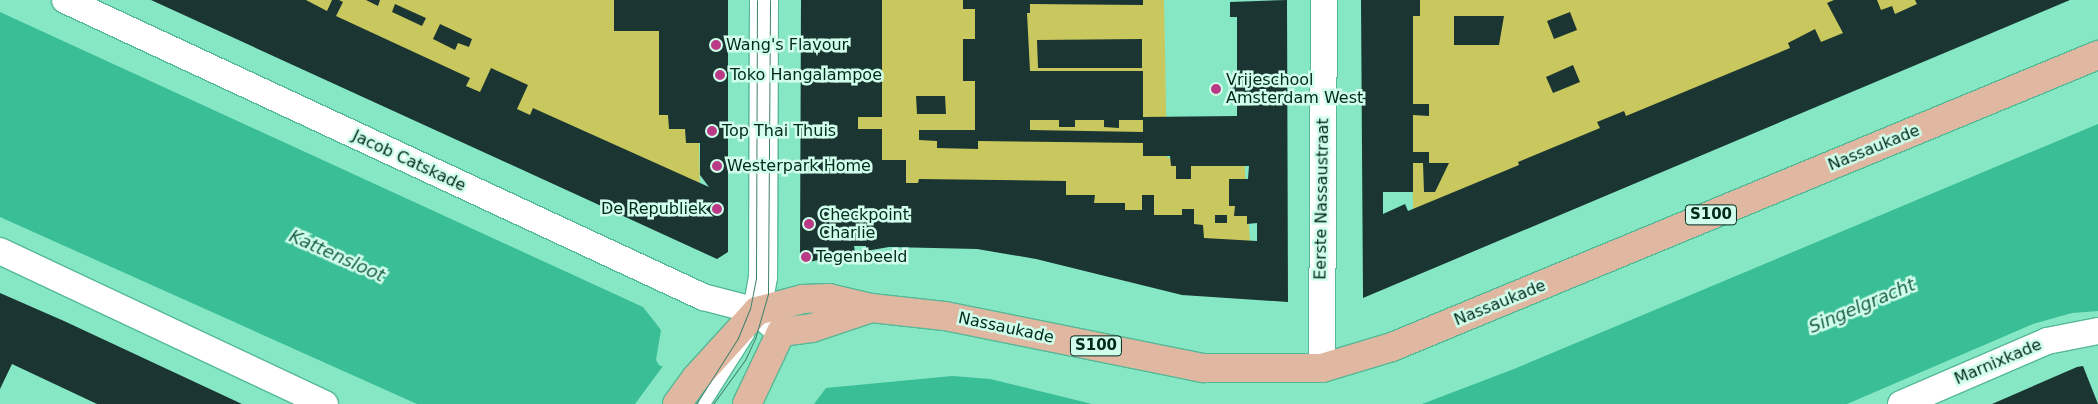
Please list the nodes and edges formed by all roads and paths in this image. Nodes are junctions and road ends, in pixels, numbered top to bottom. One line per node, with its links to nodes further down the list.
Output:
1 (66, 0): 7 (street, Jacob Catskade)
2 (764, 0): 7 (street)
3 (1324, 0): 10 (street, Eerste Nassaustraat)
4 (2098, 55): 10 (main road, Nassaukade / S100)
5 (0, 251): 14 (street)
6 (871, 308): 7 (main road, Nassaukade / S100); 9 (main road, Nassaukade / S100); 10 (main road, Nassaukade / S100)
7 (757, 311): 9 (street); 11 (main road, Nassaukade / S100)
8 (2098, 331): 12 (street, Marnixkade)
9 (781, 332): 13 (main road)
10 (1322, 368)
11 (706, 383): 15 (main road, Nassaukade / S100); 16 (lane, Nassaukade)
12 (1947, 395): 17 (street, Marnixkade)
13 (748, 402)
14 (325, 404)
15 (677, 404)
16 (704, 404)
17 (1902, 404)

